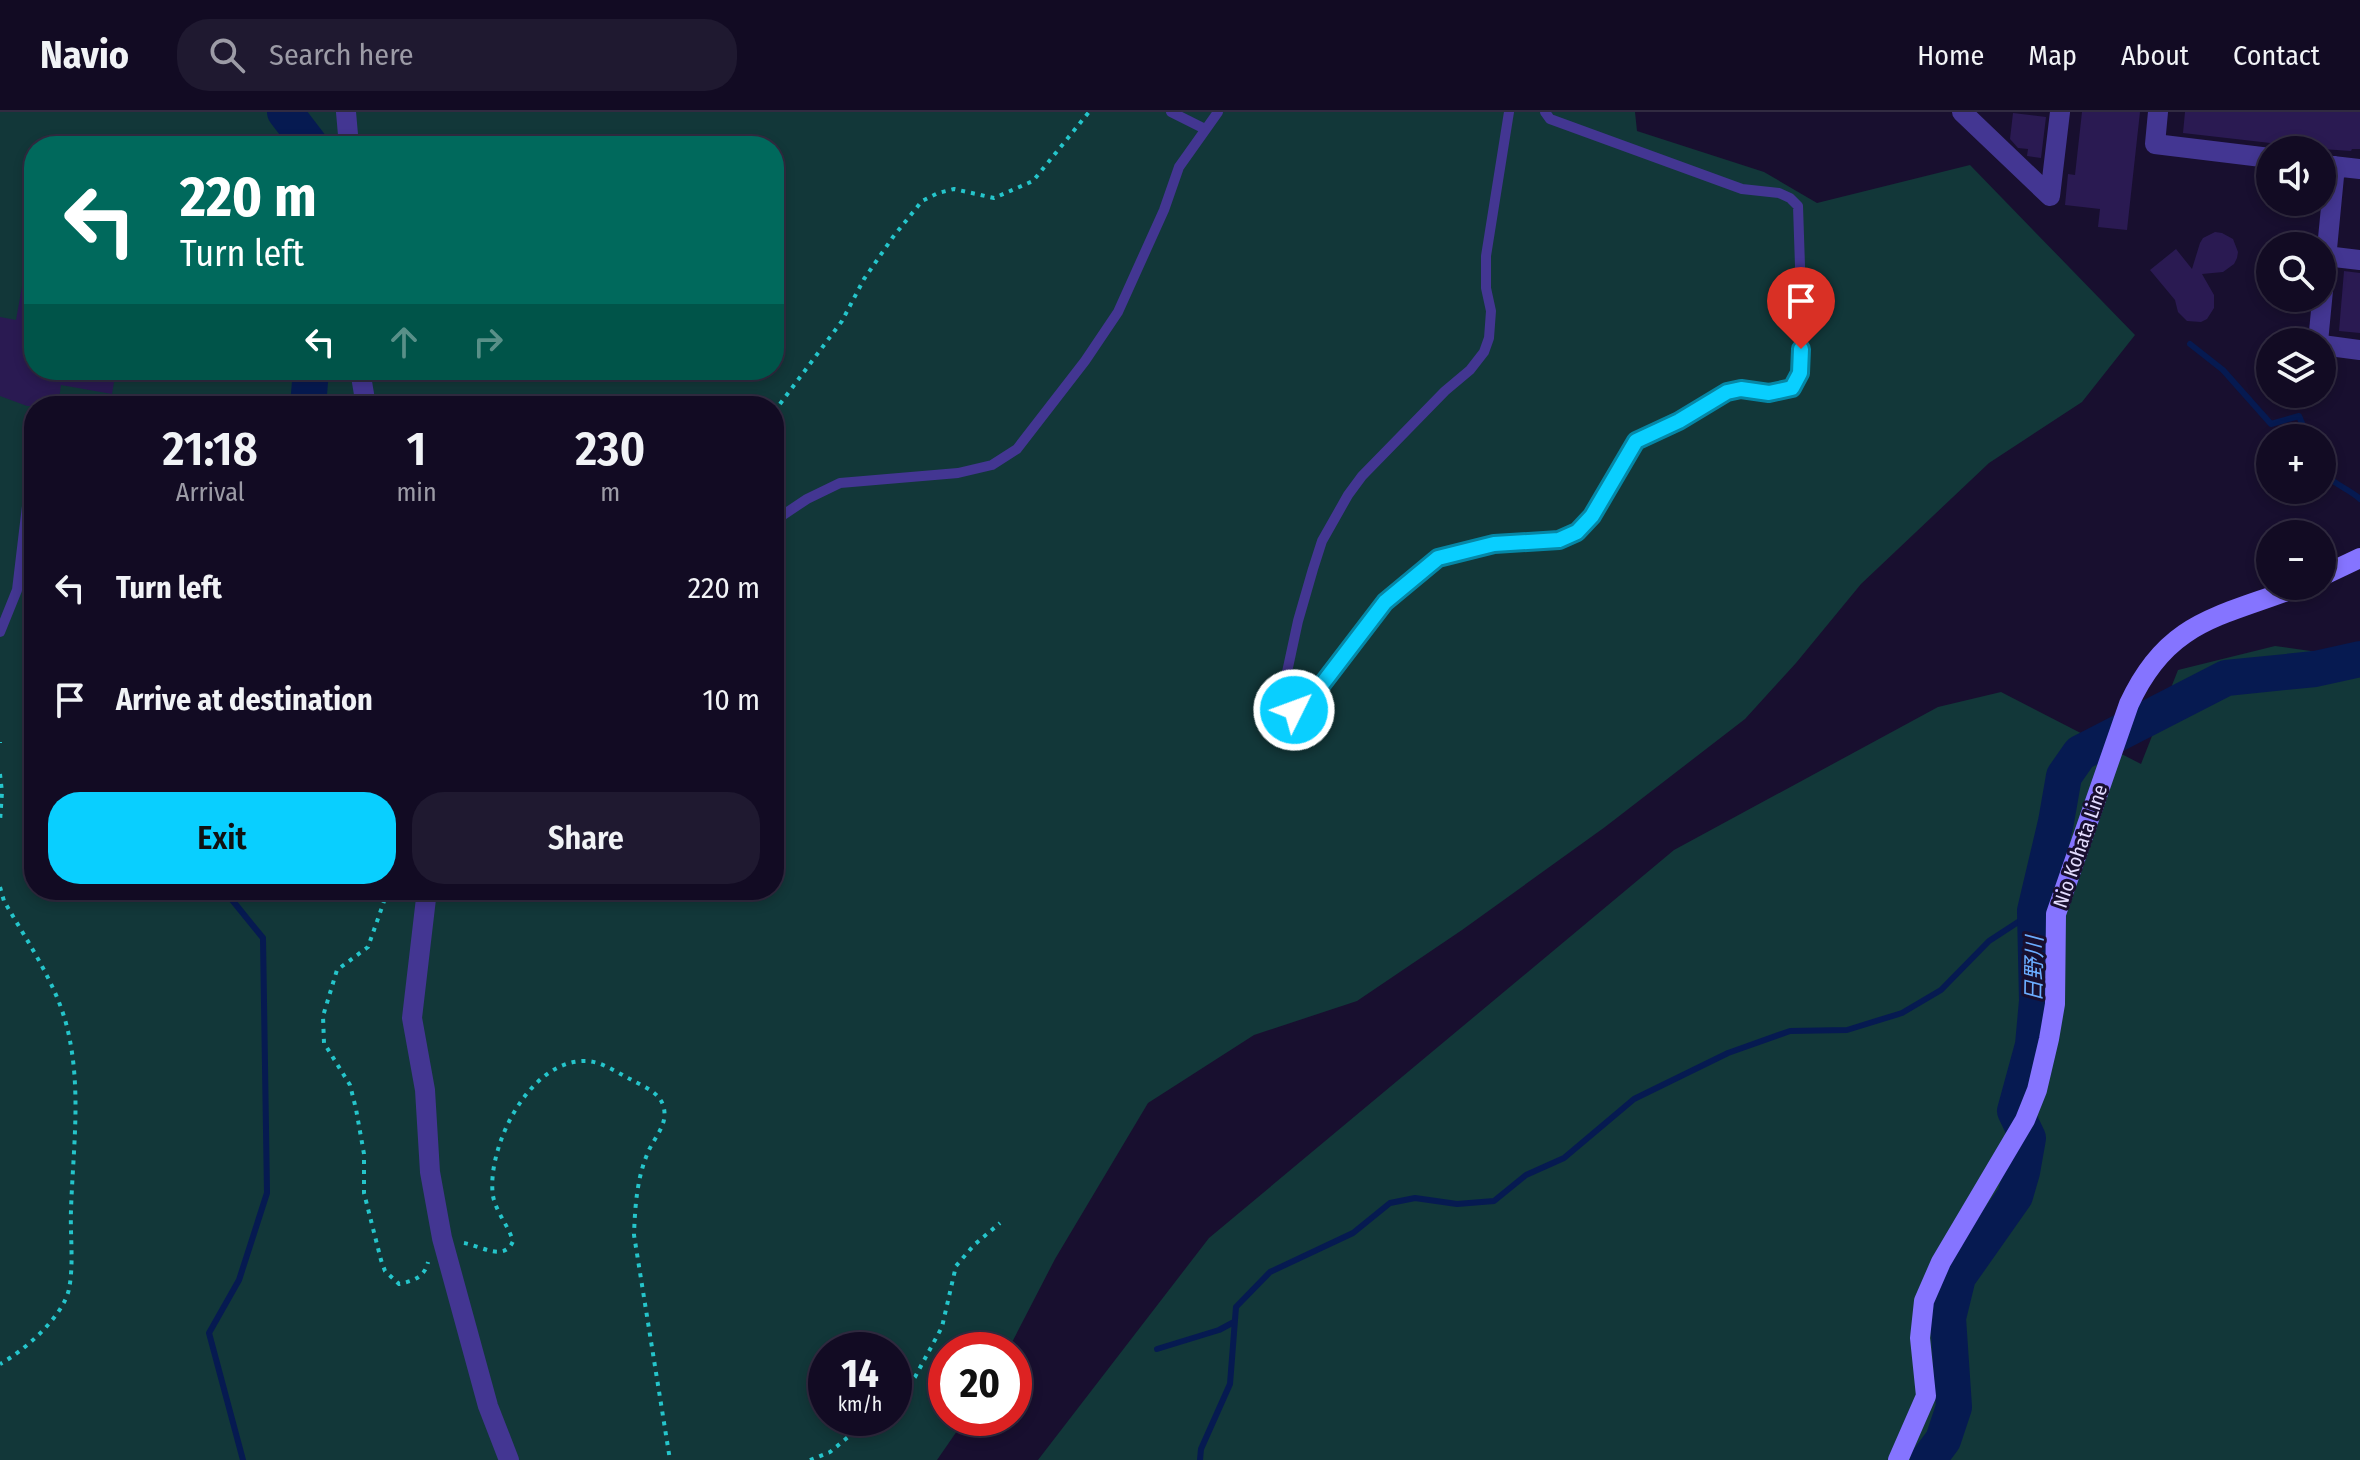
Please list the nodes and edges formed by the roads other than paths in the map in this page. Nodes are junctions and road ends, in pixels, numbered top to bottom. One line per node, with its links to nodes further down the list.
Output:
1 (346, 112): 10 (street)
2 (1171, 112): 9 (lane)
3 (1218, 112): 9 (lane)
4 (1509, 112): 5 (lane)
5 (1545, 112)
6 (1962, 112): 7 (street)
7 (2060, 112)
8 (2158, 112): 11 (street)
9 (1205, 129): 18 (lane)
10 (348, 136)
11 (2256, 156)
12 (2336, 166): 13 (street)
13 (2360, 169)
14 (2336, 257): 15 (street)
15 (2360, 260)
16 (2336, 346): 17 (street)
17 (2360, 350)
18 (784, 514)
19 (24, 531): 23 (lane)
20 (2360, 558): 21 (main road)
21 (2336, 569)
22 (2262, 600): 26 (main road, Nio Kohata Line)
23 (0, 632)
24 (426, 900): 25 (street)
25 (509, 1460)
26 (1898, 1460)

